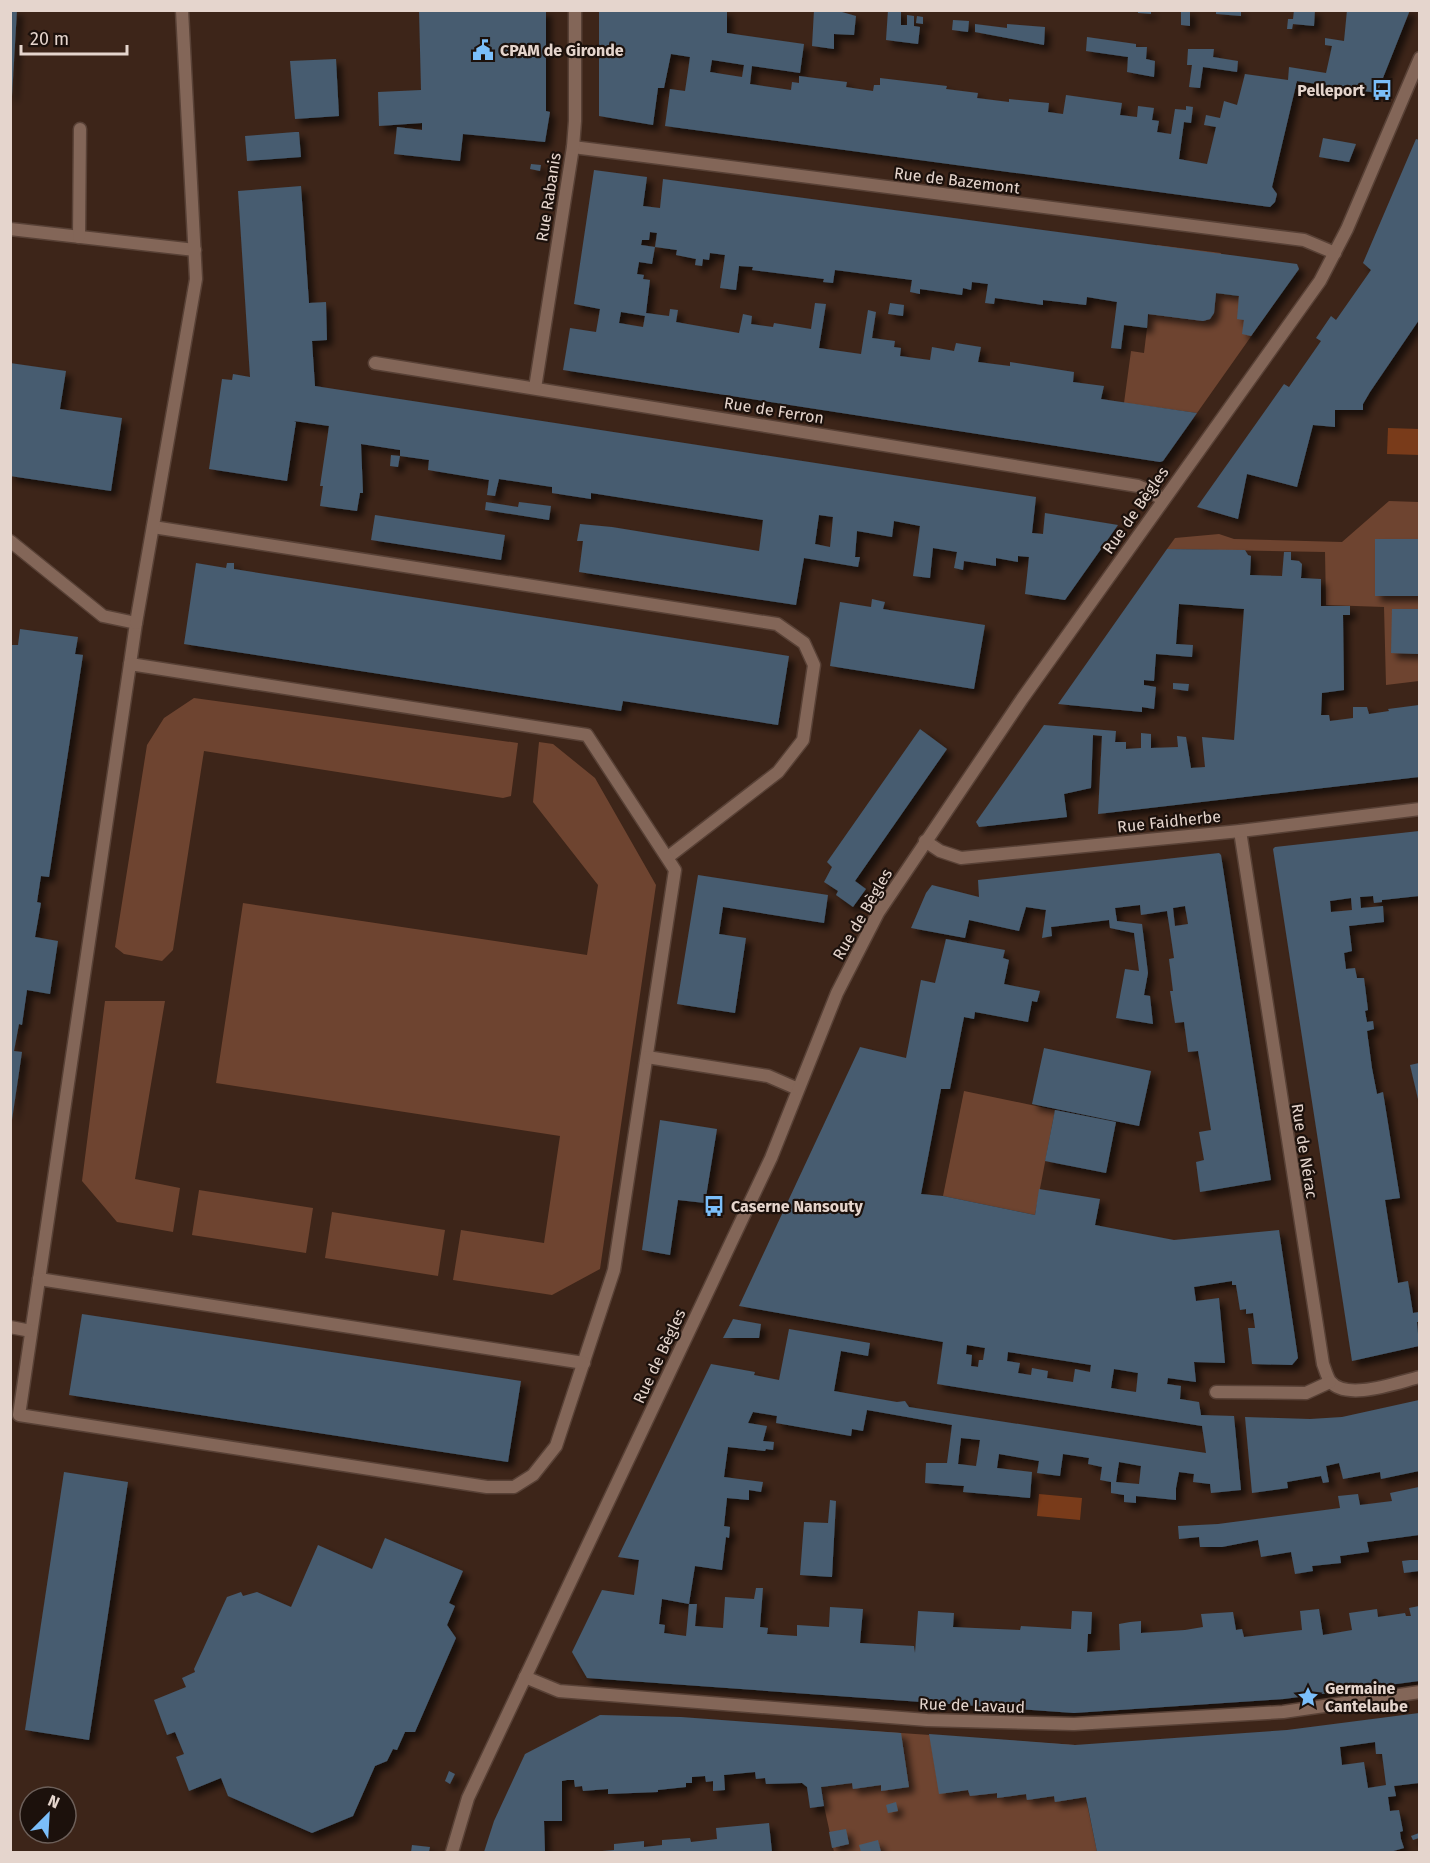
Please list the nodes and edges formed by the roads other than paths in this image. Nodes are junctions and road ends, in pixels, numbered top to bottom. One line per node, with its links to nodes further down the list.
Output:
1 (182, 10): 8 (street)
2 (575, 10): 5 (street, Rue Rabanis)
3 (1419, 58): 9 (street, Rue de Bègles)
4 (80, 129): 7 (street)
5 (573, 147): 9 (street, Rue de Bazemont); 11 (street, Rue Rabanis)
6 (10, 229): 7 (street)
7 (79, 237): 8 (street)
8 (195, 250): 13 (street)
9 (1335, 253): 12 (street, Rue de Bègles)
10 (375, 363): 11 (street, Rue de Ferron)
11 (536, 388): 12 (street, Rue de Ferron)
12 (1163, 500): 19 (street, Rue de Bègles)
13 (153, 527): 15 (street); 20 (street)
14 (10, 541): 15 (street)
15 (136, 623): 16 (street)
16 (130, 664): 20 (street); 23 (street)
17 (1419, 809): 18 (street, Rue Faidherbe)
18 (1240, 831): 19 (street, Rue Faidherbe); 28 (street, Rue de Nérac)
19 (925, 841): 22 (street, Rue de Bègles)
20 (668, 857): 21 (street)
21 (647, 1057): 22 (street); 26 (street)
22 (798, 1089): 31 (street, Rue de Bègles)
23 (39, 1279): 25 (street); 26 (street)
24 (10, 1327): 25 (street)
25 (31, 1331): 30 (street)
26 (584, 1363): 30 (street)
27 (1419, 1377): 28 (street)
28 (1330, 1382): 29 (street)
29 (1216, 1392)
30 (15, 1414)
31 (525, 1677): 32 (street, Rue de Lavaud); 33 (street, Rue de Bègles)
32 (1419, 1692)
33 (452, 1852)

